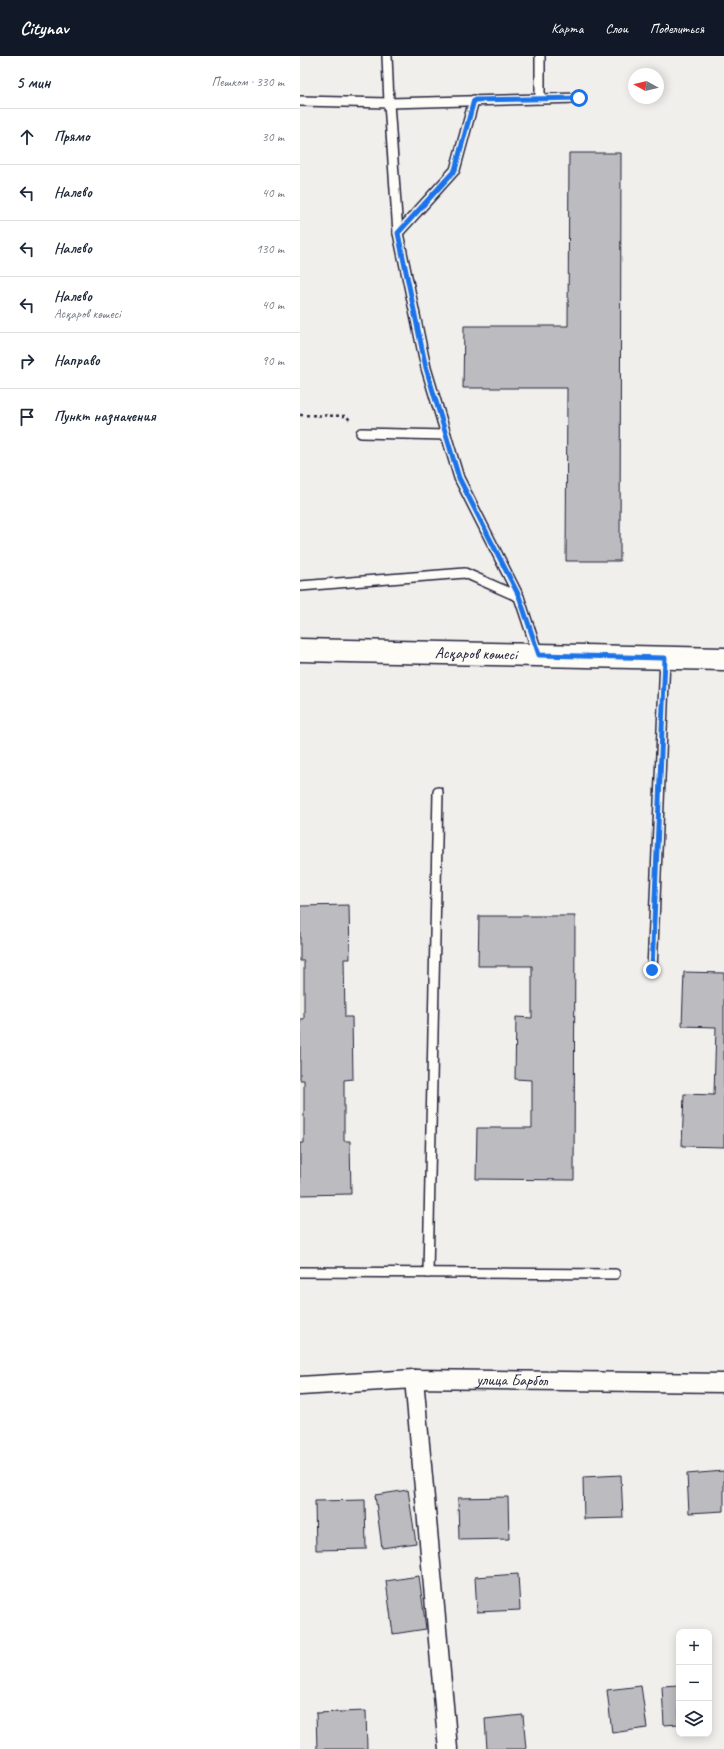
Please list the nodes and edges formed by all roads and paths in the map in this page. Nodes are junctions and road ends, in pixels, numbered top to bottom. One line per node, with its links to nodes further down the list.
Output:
1 (387, 56): 7 (lane)
2 (540, 56): 4 (lane)
3 (579, 98): 4 (lane)
4 (540, 99): 5 (lane)
5 (474, 100): 7 (lane); 8 (lane)
6 (300, 101): 7 (lane)
7 (389, 103): 8 (lane)
8 (398, 233): 11 (lane)
9 (300, 415): 10 (path)
10 (361, 433): 11 (lane)
11 (446, 435): 13 (lane)
12 (300, 586): 13 (lane)
13 (519, 596): 15 (lane)
14 (300, 650): 15 (main road, Асқаров көшесі)
15 (539, 655): 16 (main road, Асқаров көшесі)
16 (665, 658): 17 (main road, Асқаров көшесі); 19 (lane)
17 (724, 659)
18 (438, 792): 21 (lane)
19 (652, 970)
20 (300, 1272): 21 (lane)
21 (428, 1273): 22 (lane)
22 (615, 1274)
23 (414, 1379): 24 (street, улица Барбол); 25 (street, улица Барбол); 26 (street)
24 (724, 1384)
25 (300, 1386)
26 (448, 1749)

